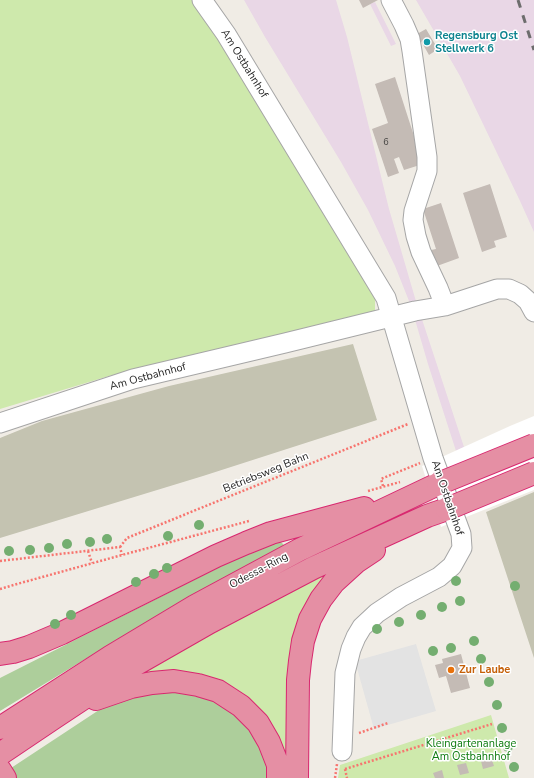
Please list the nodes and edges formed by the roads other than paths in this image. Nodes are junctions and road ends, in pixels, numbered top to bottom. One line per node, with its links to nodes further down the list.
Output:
1 (202, 0): 5 (street, Am Ostbahnhof)
2 (391, 0): 3 (street)
3 (445, 306): 4 (street, Am Ostbahnhof); 5 (street, Am Ostbahnhof)
4 (534, 312)
5 (392, 317): 6 (street, Am Ostbahnhof); 14 (street, Am Ostbahnhof)
6 (0, 423)
7 (534, 445): 9 (highway, Odessa-Ring, bridge)
8 (534, 474): 10 (highway, Odessa-Ring, bridge)
9 (416, 495): 11 (highway); 13 (highway, Odessa-Ring)
10 (437, 512): 12 (highway, Odessa-Ring); 19 (highway)
11 (0, 654)
12 (55, 717): 15 (highway, Odessa-Ring); 18 (highway)
13 (7, 723)
14 (343, 753)
15 (0, 754)
16 (0, 770): 17 (highway)
17 (5, 778)
18 (278, 778)
19 (297, 778)

